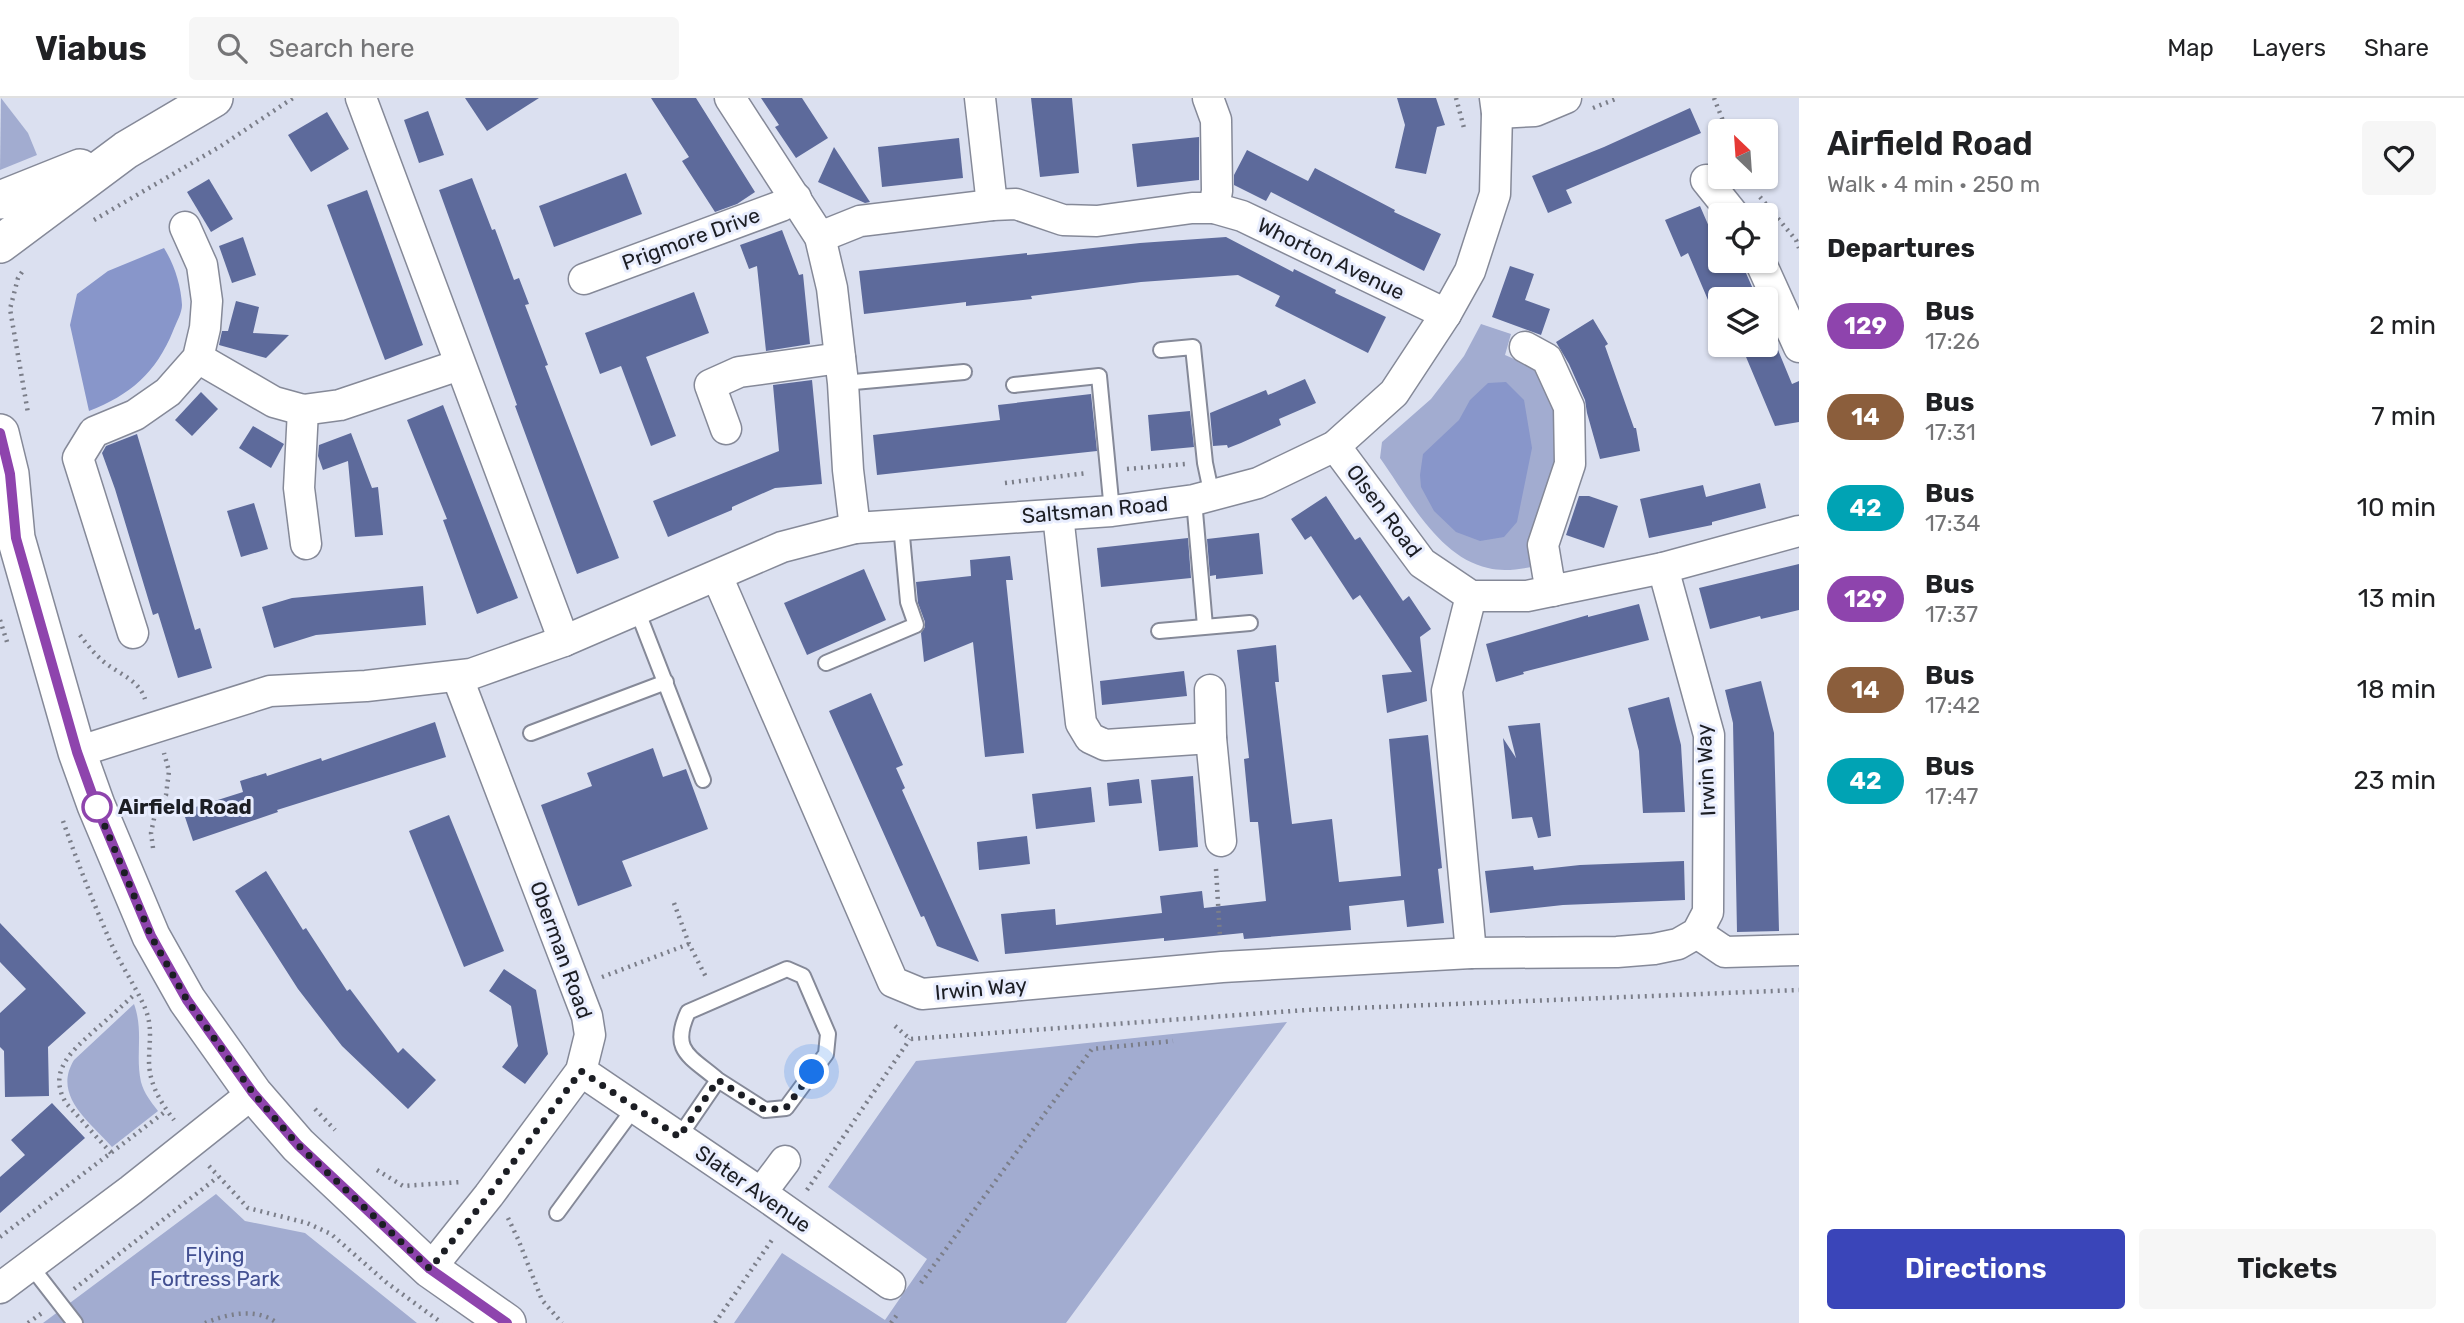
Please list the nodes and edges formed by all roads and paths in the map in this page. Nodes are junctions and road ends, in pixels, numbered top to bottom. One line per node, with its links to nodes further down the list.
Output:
1 (214, 98): 13 (street)
2 (293, 98): 21 (path)
3 (361, 98): 33 (street)
4 (730, 98): 16 (street)
5 (980, 98): 19 (street)
6 (1208, 98): 20 (street)
7 (1456, 98): 12 (path)
8 (1566, 98): 10 (street)
9 (1714, 98): 11 (path)
10 (1496, 105): 28 (street, Saltsman Road)
11 (1722, 119)
12 (1467, 136)
13 (126, 150): 17 (street); 25 (street)
14 (1706, 180): 18 (street)
15 (1757, 193): 24 (path)
16 (796, 198): 23 (street); 27 (street, Prigmore Drive)
17 (0, 200)
18 (1724, 203)
19 (992, 205): 20 (street, Whorton Avenue); 23 (street, Whorton Avenue)
20 (1214, 208): 28 (street, Whorton Avenue)
21 (93, 220)
22 (185, 226): 32 (street)
23 (820, 237): 34 (street)
24 (1799, 248)
25 (13, 255): 38 (path)
26 (1765, 273): 30 (street)
27 (584, 279)
28 (1447, 314): 40 (street, Saltsman Road)
29 (1525, 347): 54 (street)
30 (1799, 347)
31 (1160, 350): 41 (lane)
32 (198, 358): 37 (street); 61 (street)
33 (459, 365): 37 (street); 62 (street)
34 (842, 370): 35 (lane); 39 (street); 49 (street)
35 (964, 372)
36 (1014, 385): 42 (lane)
37 (303, 410): 51 (street)
38 (14, 424): 47 (street)
39 (726, 429)
40 (1335, 446): 44 (street, Saltsman Road); 55 (street, Olsen Road)
41 (1205, 463): 42 (path); 44 (lane)
42 (1108, 471): 43 (path); 45 (lane)
43 (1005, 484)
44 (1203, 498): 45 (street, Saltsman Road); 58 (lane)
45 (1112, 511): 46 (street, Saltsman Road)
46 (1058, 515): 48 (street, Saltsman Road); 69 (street)
47 (8, 523): 70 (street)
48 (901, 525): 49 (street, Saltsman Road); 63 (lane)
49 (855, 528): 53 (street, Saltsman Road)
50 (1799, 531): 52 (street)
51 (306, 544)
52 (1663, 568): 54 (street); 75 (street, Irwin Way)
53 (717, 576): 56 (street, Saltsman Road); 79 (street, Irwin Way)
54 (1553, 591): 55 (street)
55 (1471, 596): 78 (street)
56 (637, 610): 62 (street, Saltsman Road); 65 (lane)
57 (1250, 623): 58 (lane)
58 (1205, 626): 60 (lane)
59 (74, 627): 67 (path)
60 (1159, 631)
61 (133, 634)
62 (564, 641): 64 (street, Saltsman Road)
63 (826, 663)
64 (464, 675): 67 (street, Saltsman Road); 80 (street, Oberman Road)
65 (666, 682): 68 (lane); 71 (lane)
66 (1210, 690): 69 (street)
67 (156, 726): 70 (street, Saltsman Road); 73 (path)
68 (531, 733)
69 (1211, 738): 72 (street)
70 (77, 752): 89 (street)
71 (703, 780)
72 (1221, 841): 79 (path)
73 (153, 851)
74 (674, 903): 76 (path)
75 (1697, 933): 77 (street); 78 (street, Irwin Way)
76 (689, 944): 80 (path); 83 (path)
77 (1799, 950)
78 (1471, 953): 79 (street, Irwin Way)
79 (1222, 967)
80 (575, 987): 87 (street, Oberman Road)
81 (1799, 990): 85 (path)
82 (136, 993): 95 (path)
83 (717, 1000): 88 (lane); 88 (lane)
84 (895, 1026): 85 (path)
85 (909, 1039): 101 (path)
86 (1173, 1041): 106 (path)
87 (581, 1071): 91 (street, Slater Avenue); 99 (street, Oberman Road)
88 (718, 1080): 94 (lane)
89 (253, 1093): 103 (street); 104 (street)
90 (312, 1106): 93 (path)
91 (635, 1107): 94 (street, Slater Avenue); 100 (lane)
92 (166, 1111): 95 (path)
93 (337, 1132)
94 (679, 1137): 98 (street, Slater Avenue)
95 (111, 1153): 102 (path)
96 (785, 1161): 98 (street)
97 (370, 1165): 99 (path)
98 (761, 1193): 101 (street, Slater Avenue)
99 (489, 1195): 104 (street, Oberman Road); 115 (path)
100 (558, 1213)
101 (790, 1214): 106 (street, Slater Avenue); 116 (path)
102 (0, 1237)
103 (30, 1265): 105 (street); 107 (lane)
104 (430, 1269): 114 (street)
105 (0, 1287)
106 (903, 1287)
107 (58, 1301): 109 (path); 110 (lane); 113 (path)
108 (900, 1312): 117 (path)
109 (28, 1323)
110 (75, 1323)
111 (205, 1323): 112 (path)
112 (277, 1323)
113 (442, 1323)
114 (507, 1323)
115 (562, 1323)
116 (715, 1323)
117 (891, 1323)

